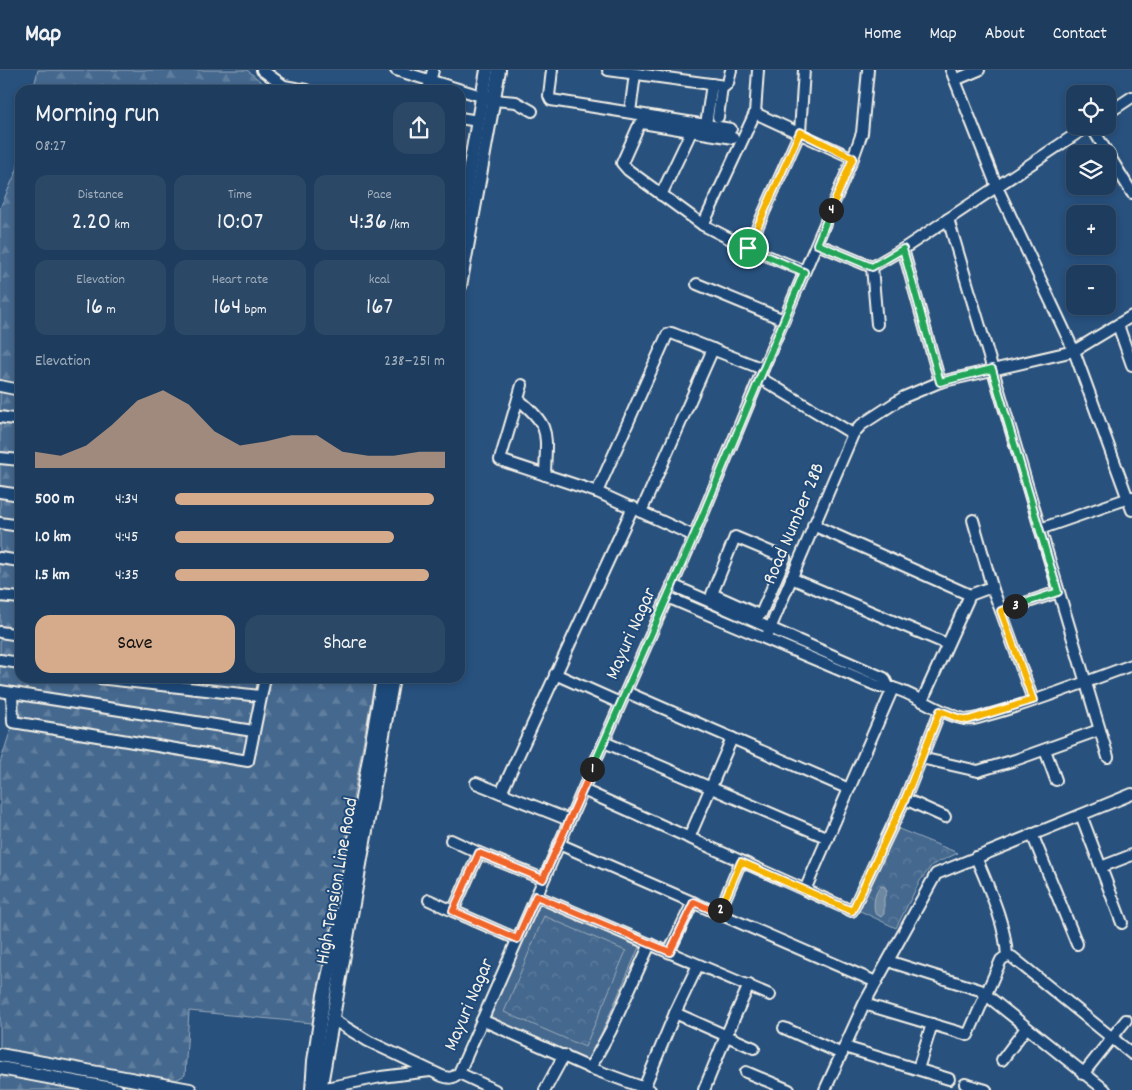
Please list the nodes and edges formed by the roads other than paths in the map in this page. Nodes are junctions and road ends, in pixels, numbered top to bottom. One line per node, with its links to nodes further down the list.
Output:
1 (262, 70): 18 (street)
2 (396, 70): 19 (street)
3 (434, 70): 19 (street)
4 (487, 70): 23 (main road)
5 (499, 70): 23 (main road)
6 (552, 70): 26 (street)
7 (608, 70): 14 (street)
8 (730, 70): 20 (street)
9 (758, 70): 27 (street)
10 (804, 70): 33 (street)
11 (868, 70): 36 (street, Mayuri Nagar)
12 (951, 70): 16 (street)
13 (979, 70): 16 (street)
14 (623, 71): 15 (street)
15 (642, 73): 17 (street); 26 (street)
16 (955, 80): 37 (street)
17 (712, 84): 20 (street); 31 (street)
18 (283, 85)
19 (429, 85)
20 (722, 86): 28 (street)
21 (465, 93): 23 (street)
22 (1132, 97): 24 (street)
23 (488, 98): 25 (street); 30 (main road); 46 (main road)
24 (1116, 108)
25 (532, 111)
26 (630, 112): 31 (street)
27 (755, 113): 33 (street); 42 (street)
28 (718, 117)
29 (465, 119): 30 (street)
30 (478, 121): 39 (main road)
31 (706, 125): 32 (street)
32 (691, 132): 40 (street); 40 (street)
33 (800, 132): 36 (street); 44 (street)
34 (1075, 135): 37 (street)
35 (1095, 135): 38 (street)
36 (853, 158): 43 (street, Mayuri Nagar)
37 (997, 187): 41 (street); 55 (street)
38 (1132, 192)
39 (465, 194)
40 (661, 195): 42 (street)
41 (948, 219): 45 (street); 57 (street)
42 (703, 226): 44 (street)
43 (817, 244): 47 (street); 48 (street, Mayuri Nagar)
44 (748, 248): 48 (street)
45 (903, 249): 47 (street); 59 (street)
46 (465, 252)
47 (872, 267): 52 (street)
48 (804, 272): 51 (street, Mayuri Nagar)
49 (697, 284): 51 (street)
50 (1132, 316): 53 (street)
51 (784, 320): 58 (street, Mayuri Nagar)
52 (877, 324)
53 (1118, 325): 55 (street); 56 (street)
54 (713, 348): 58 (street); 71 (street); 74 (street)
55 (1074, 351): 57 (street); 73 (street)
56 (1132, 365)
57 (992, 369): 59 (street); 80 (street)
58 (762, 373): 66 (street); 81 (street, Mayuri Nagar)
59 (940, 382): 66 (street)
60 (522, 385): 63 (street)
61 (0, 386): 62 (street)
62 (15, 389)
63 (518, 399): 69 (street); 69 (street)
64 (0, 417): 65 (street)
65 (15, 419)
66 (853, 434): 79 (street, Road Number 28B)
67 (0, 458): 68 (street)
68 (15, 460)
69 (545, 475): 71 (street)
70 (0, 492): 72 (street)
71 (597, 492): 74 (street)
72 (15, 494)
73 (1130, 498): 75 (street); 80 (street)
74 (637, 510): 81 (street); 103 (street)
75 (1132, 510)
76 (973, 520): 86 (street)
77 (0, 523): 78 (street)
78 (15, 525)
79 (813, 525): 84 (street, Road Number 28B); 88 (street)
80 (1040, 529): 87 (street)
81 (694, 536): 85 (street, Mayuri Nagar)
82 (0, 558): 83 (street)
83 (15, 560)
84 (791, 578): 95 (street, Road Number 28B); 99 (street)
85 (672, 585): 90 (street, Mayuri Nagar); 92 (street)
86 (993, 590): 88 (street); 93 (street)
87 (1058, 592): 93 (street); 104 (street)
88 (970, 595): 99 (street)
89 (0, 596): 91 (street)
90 (668, 597): 94 (street); 111 (street, Mayuri Nagar)
91 (15, 598)
92 (738, 610): 92 (street); 94 (street); 95 (street)
93 (1001, 611): 114 (street)
94 (732, 624): 98 (street)
95 (770, 628): 98 (street, Road Number 28B); 109 (street)
96 (0, 632): 97 (street)
97 (15, 634)
98 (766, 638): 109 (street)
99 (947, 644): 115 (street)
100 (0, 660): 101 (street)
101 (15, 662)
102 (1132, 665): 104 (street)
103 (555, 674): 116 (street); 130 (street)
104 (1085, 682): 114 (street); 118 (street)
105 (143, 683): 113 (street)
106 (264, 683): 113 (street)
107 (382, 683): 133 (main road, High Tension Line Road)
108 (392, 683): 133 (main road, High Tension Line Road)
109 (890, 687): 115 (street); 128 (street)
110 (0, 691): 112 (street)
111 (626, 692): 116 (street, Mayuri Nagar); 120 (street)
112 (12, 693): 119 (street); 119 (street)
113 (260, 696): 119 (street)
114 (1033, 700): 117 (street)
115 (922, 701): 117 (street)
116 (620, 704): 121 (street, Mayuri Nagar)
117 (940, 711): 124 (street)
118 (1099, 730): 122 (street); 123 (street)
119 (253, 731)
120 (732, 738): 127 (street); 128 (street)
121 (604, 742): 127 (street); 129 (street, Mayuri Nagar)
122 (1045, 750): 124 (street); 125 (street)
123 (1108, 757)
124 (921, 758): 132 (street)
125 (1056, 780)
126 (476, 783): 130 (street)
127 (711, 788): 138 (street); 139 (street)
128 (849, 789): 139 (street)
129 (582, 790): 136 (street, Mayuri Nagar); 138 (street)
130 (501, 793): 136 (street)
131 (1132, 794): 134 (street)
132 (905, 799): 135 (street); 148 (street)
133 (365, 809): 168 (main road, High Tension Line Road)
134 (1081, 815): 137 (street); 146 (street)
135 (945, 817)
136 (569, 820): 141 (street, Mayuri Nagar)
137 (1032, 834): 144 (street); 157 (street)
138 (690, 838): 145 (street)
139 (828, 838): 148 (street)
140 (451, 840): 142 (street)
141 (559, 844): 147 (street, Mayuri Nagar); 151 (street)
142 (479, 853): 147 (street); 152 (street)
143 (1132, 855): 146 (street)
144 (976, 858): 159 (street); 162 (street)
145 (741, 862): 148 (street); 153 (street)
146 (1101, 867): 154 (street)
147 (543, 879): 149 (street, Mayuri Nagar)
148 (805, 890)
149 (536, 896): 155 (street, Mayuri Nagar); 156 (street)
150 (428, 900): 152 (street)
151 (694, 902): 153 (street); 158 (street)
152 (453, 911): 155 (street)
153 (719, 913): 162 (street)
154 (1122, 923)
155 (517, 939): 169 (street, Mayuri Nagar)
156 (650, 944): 158 (street); 183 (street)
157 (1077, 944)
158 (670, 952): 161 (street)
159 (1008, 956): 164 (street); 175 (street)
160 (894, 963): 164 (street)
161 (698, 965): 163 (street); 167 (street)
162 (876, 982): 177 (street)
163 (749, 986): 165 (street); 174 (street)
164 (986, 994): 171 (street); 173 (street)
165 (770, 995)
166 (871, 1006): 171 (street)
167 (675, 1013): 174 (street); 191 (street)
168 (326, 1018): 185 (street, Mayuri Nagar); 194 (main road, High Tension Line Road)
169 (482, 1020): 180 (street); 187 (street, Mayuri Nagar)
170 (1126, 1020): 175 (street)
171 (932, 1024): 184 (street)
172 (784, 1028): 177 (street)
173 (1026, 1028): 181 (street); 188 (street)
174 (726, 1036): 176 (street); 197 (street)
175 (1112, 1037): 178 (street); 188 (street)
176 (754, 1048)
177 (846, 1052): 184 (street); 199 (street)
178 (1132, 1054)
179 (0, 1055): 193 (main road)
180 (564, 1055): 183 (street); 196 (street)
181 (1002, 1060)
182 (0, 1068): 192 (main road)
183 (590, 1068): 191 (street)
184 (918, 1069): 189 (street)
185 (430, 1071): 187 (street, Mayuri Nagar); 194 (street)
186 (746, 1072): 198 (street)
187 (459, 1073): 195 (street)
188 (1083, 1074): 201 (street)
189 (949, 1079)
190 (965, 1084): 200 (street)
191 (647, 1089)
192 (117, 1090)
193 (190, 1090)
194 (318, 1090)
195 (495, 1090)
196 (545, 1090)
197 (704, 1090)
198 (789, 1090)
199 (825, 1090)
200 (986, 1090)
201 (1105, 1090)

